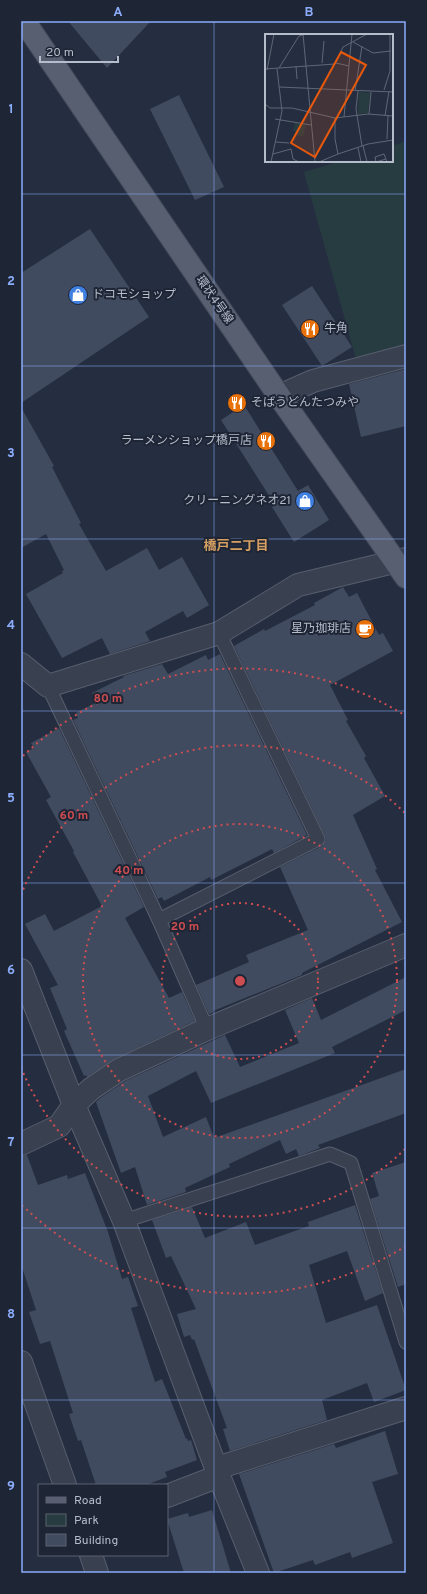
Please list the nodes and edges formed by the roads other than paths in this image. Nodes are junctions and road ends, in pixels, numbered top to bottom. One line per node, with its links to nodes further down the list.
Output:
1 (24, 21): 3 (main road, 環状4号線)
2 (406, 356): 3 (street)
3 (279, 396): 4 (main road, 環状4号線)
4 (403, 566): 5 (street)
5 (219, 633): 7 (street); 8 (lane)
6 (21, 664): 7 (street)
7 (48, 686): 8 (lane)
8 (159, 920): 11 (lane)
9 (406, 945): 11 (street)
10 (21, 970): 12 (street)
11 (207, 1029): 12 (street)
12 (74, 1106): 13 (street); 14 (street)
13 (21, 1144)
14 (124, 1221): 15 (lane); 18 (street)
15 (406, 1342)
16 (21, 1362): 19 (street)
17 (406, 1408): 18 (street)
18 (218, 1472): 20 (street); 23 (street)
19 (65, 1484)
20 (168, 1496)
21 (91, 1556): 22 (street)
22 (97, 1573)
23 (258, 1573)

